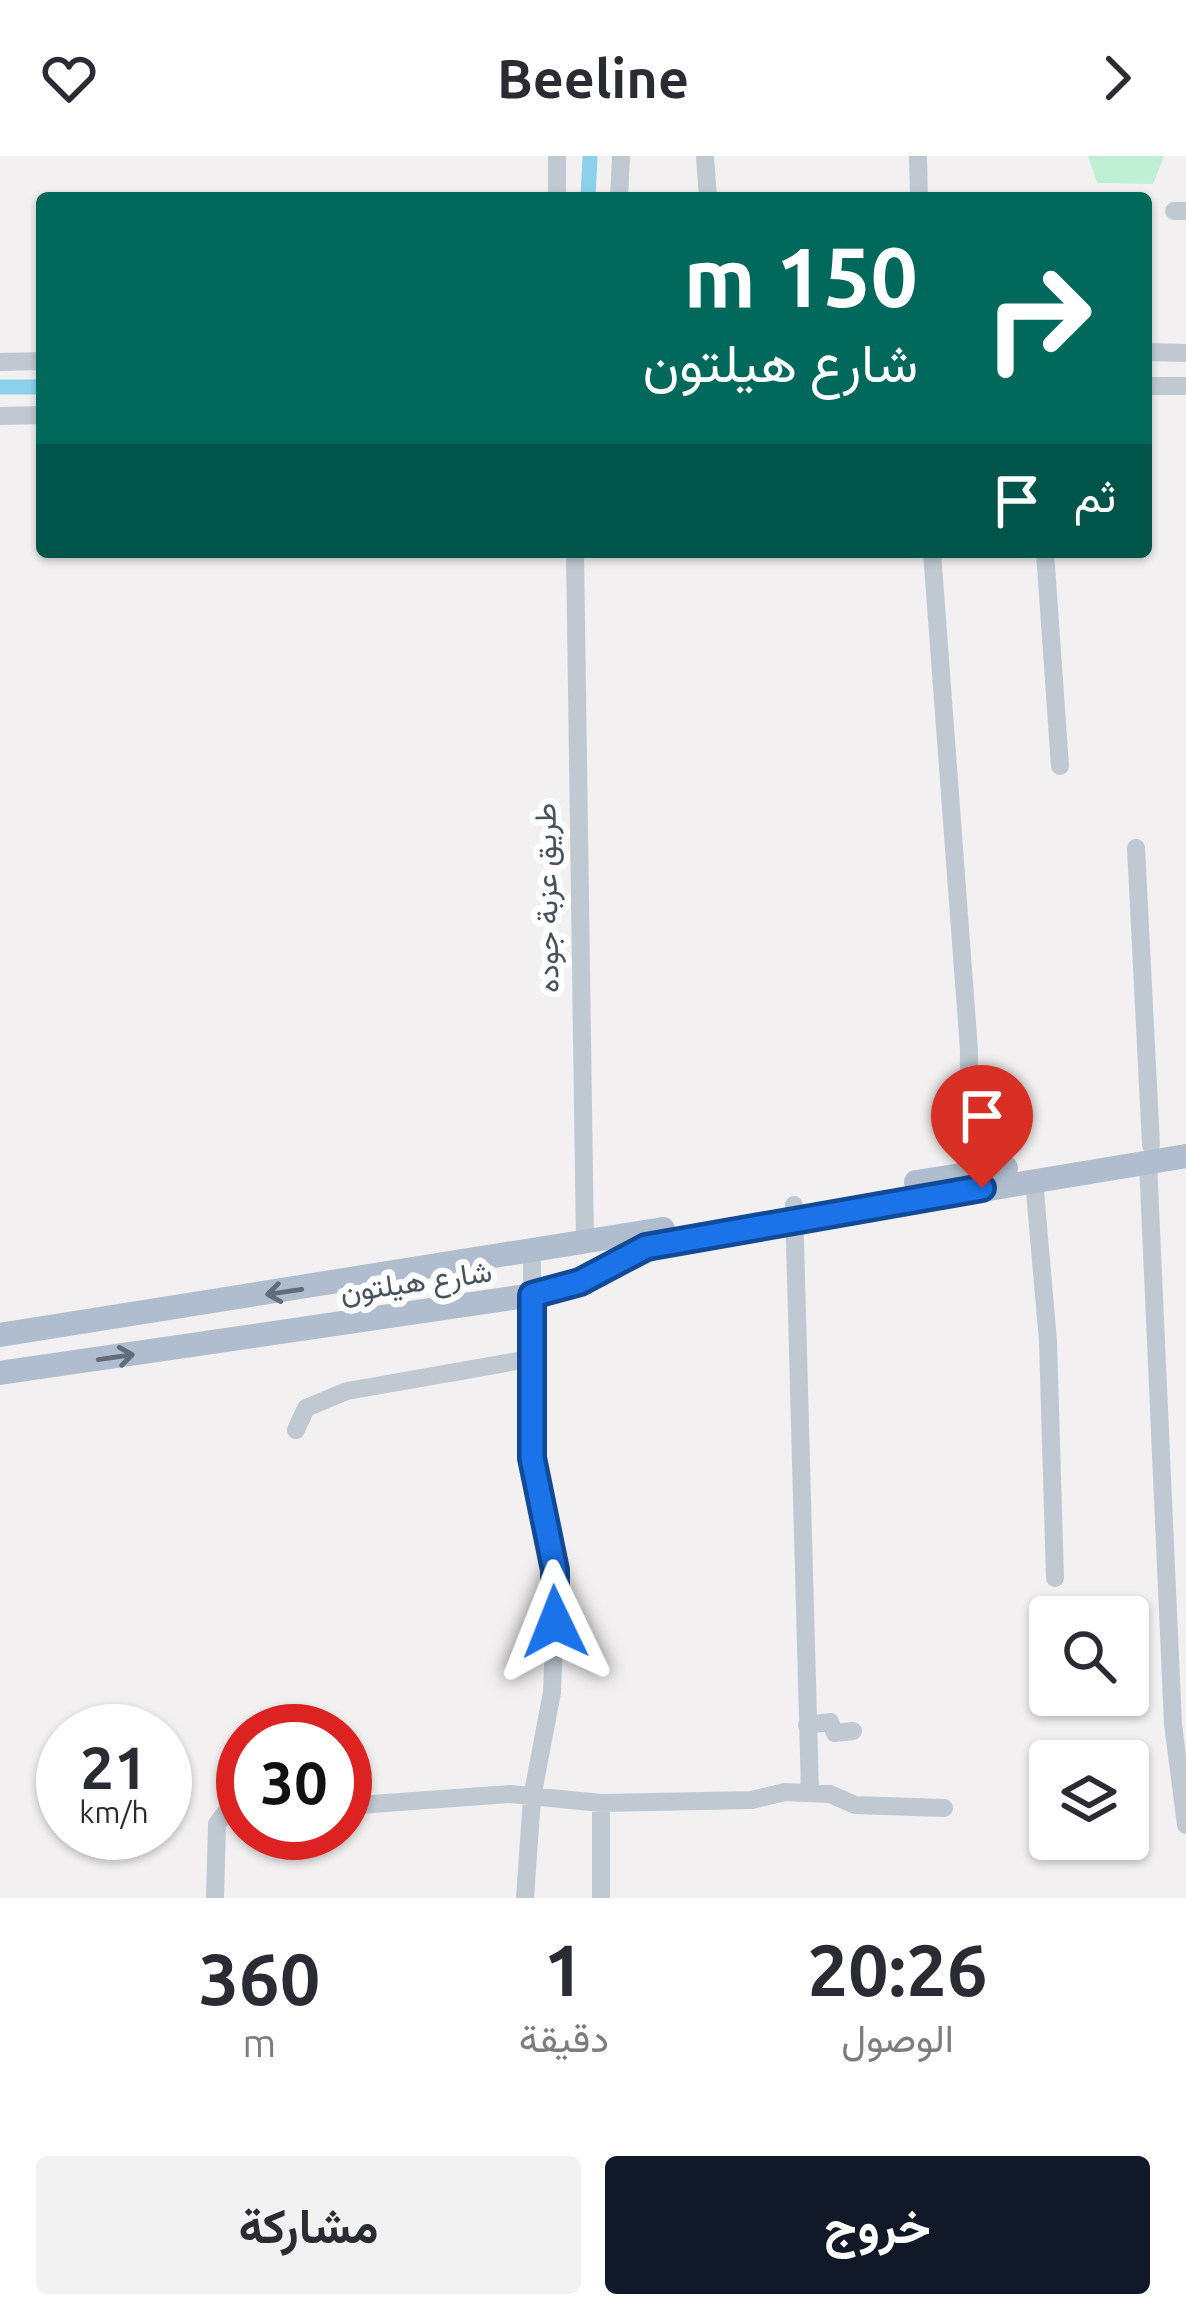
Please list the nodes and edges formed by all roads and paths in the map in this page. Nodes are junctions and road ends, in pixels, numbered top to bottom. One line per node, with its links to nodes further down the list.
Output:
1 (557, 156): 5 (street)
2 (621, 156): 6 (street)
3 (705, 156): 7 (street)
4 (918, 156): 8 (street)
5 (557, 192)
6 (619, 192)
7 (708, 192)
8 (919, 192)
9 (1152, 352): 10 (street); 14 (street)
10 (1186, 352)
11 (36, 361): 12 (street)
12 (0, 362)
13 (1186, 386): 14 (street)
14 (1152, 387)
15 (0, 416): 16 (street)
16 (36, 416)
17 (575, 558): 28 (street, طريق عزبة جوده)
18 (932, 558): 25 (street)
19 (1045, 558): 20 (street)
20 (1060, 766)
21 (1136, 848): 23 (street)
22 (1186, 1141): 23 (main road, شارع هيلتون)
23 (1149, 1153): 24 (main road, شارع هيلتون); 25 (main road, شارع هيلتون); 26 (main road, شارع هيلتون); 43 (street)
24 (1186, 1156)
25 (968, 1180): 26 (main road, شارع هيلتون); 27 (main road, شارع هيلتون)
26 (1034, 1180): 35 (street)
27 (794, 1212): 28 (main road, شارع هيلتون); 30 (main road, شارع هيلتون); 36 (street)
28 (584, 1244): 29 (main road, شارع هيلتون)
29 (532, 1253): 30 (street); 31 (main road, شارع هيلتون, one-way to 31)
30 (532, 1295): 32 (street); 33 (main road, شارع هيلتون, one-way to 30)
31 (0, 1335)
32 (529, 1359): 34 (street); 39 (street)
33 (0, 1373)
34 (296, 1430)
35 (1055, 1578)
36 (807, 1725): 37 (street); 38 (street)
37 (853, 1731)
38 (810, 1792): 40 (street); 42 (street)
39 (532, 1798): 40 (street); 41 (street); 46 (street)
40 (602, 1803): 47 (street)
41 (372, 1804)
42 (944, 1808)
43 (1186, 1825)
44 (216, 1860): 45 (street)
45 (215, 1898)
46 (526, 1898)
47 (601, 1898)

